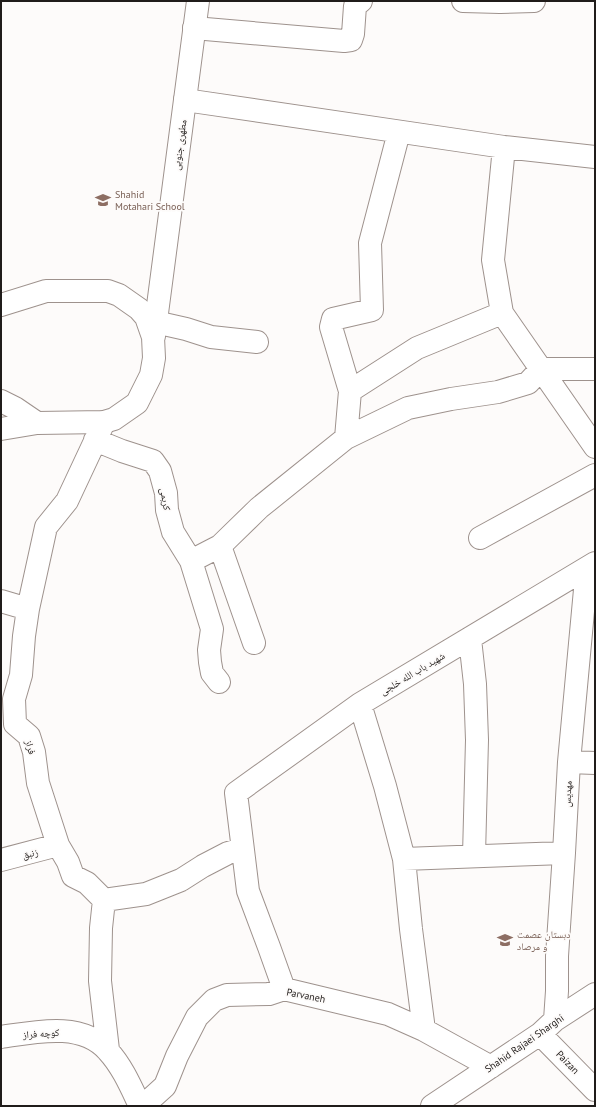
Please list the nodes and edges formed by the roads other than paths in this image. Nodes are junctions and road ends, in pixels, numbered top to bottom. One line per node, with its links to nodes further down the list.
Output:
1 (198, 1): 5 (street, مطهری جنوبی)
2 (361, 1): 5 (street)
3 (464, 1): 4 (street)
4 (534, 1)
5 (194, 28): 6 (street, مطهری جنوبی)
6 (184, 100): 7 (street); 14 (street, مطهری جنوبی)
7 (399, 132): 8 (street); 18 (street)
8 (504, 147): 9 (street); 13 (street)
9 (595, 157)
10 (1, 291): 11 (street)
11 (46, 291): 12 (street); 14 (street)
12 (1, 306)
13 (502, 313): 16 (street); 18 (street)
14 (154, 329): 15 (street); 22 (street)
15 (257, 342)
16 (541, 369): 17 (street); 23 (street); 24 (street)
17 (595, 369)
18 (350, 391): 23 (street)
19 (1, 401): 20 (street)
20 (38, 423): 21 (street); 22 (street)
21 (1, 429)
22 (100, 431): 28 (street, کریمی); 31 (street, فراز)
23 (346, 438): 27 (street)
24 (595, 447)
25 (595, 475): 26 (street)
26 (480, 538)
27 (220, 546): 28 (street); 33 (street)
28 (191, 561): 34 (street, کریمی)
29 (591, 566): 32 (street, شهید باب الله خلجی); 36 (street, مهدیس)
30 (1, 601): 31 (street)
31 (28, 609): 38 (street, فراز)
32 (470, 638): 35 (street, شهید باب الله خلجی); 41 (street)
33 (254, 643)
34 (219, 682)
35 (360, 704): 39 (street, شهید باب الله خلجی); 42 (street)
36 (569, 762): 37 (street); 40 (street, مهدیس)
37 (595, 763)
38 (58, 845): 43 (street, زنبق); 44 (street, فراز)
39 (242, 849): 44 (street); 45 (street)
40 (564, 853): 41 (street); 47 (street, مهدیس)
41 (474, 856): 42 (street)
42 (404, 859): 48 (street)
43 (1, 860)
44 (104, 900): 50 (street)
45 (284, 989): 48 (street, Parvaneh); 53 (street, Parvaneh)
46 (595, 994): 47 (street, Shahid Rajaei Sharghi)
47 (548, 1027): 51 (street, Shahid Rajaei Sharghi); 52 (street, Paizan)
48 (424, 1030): 51 (street, Parvaneh)
49 (1, 1037): 50 (street, کوچه فراز)
50 (108, 1050): 53 (street, کوچه فراز)
51 (491, 1067): 54 (street, Shahid Rajaei Sharghi)
52 (595, 1090)
53 (142, 1106)
54 (432, 1106)

